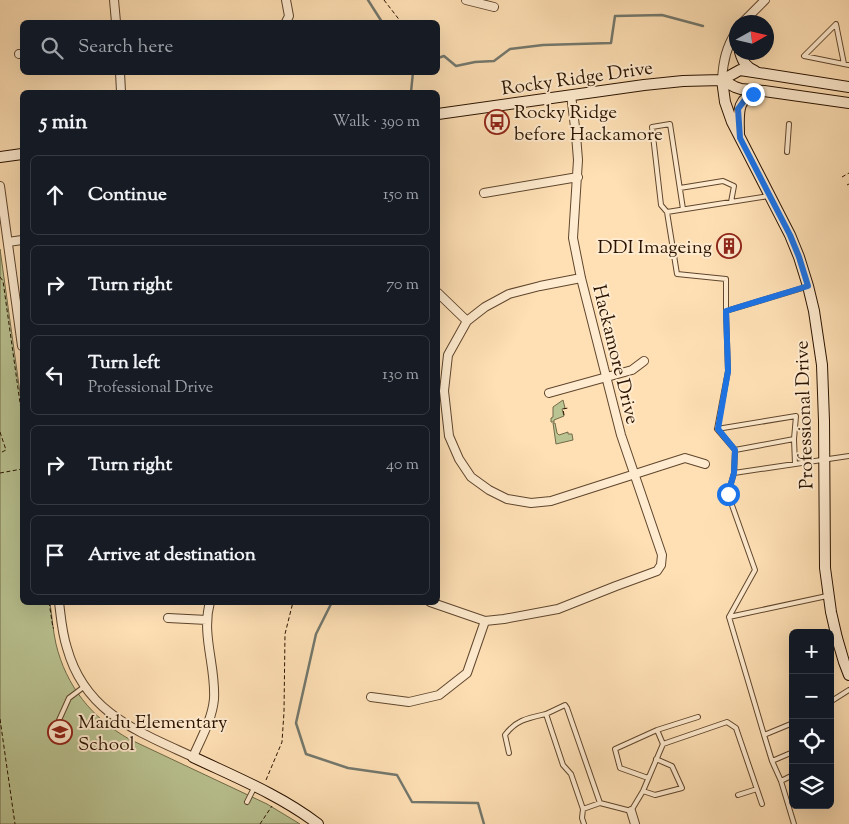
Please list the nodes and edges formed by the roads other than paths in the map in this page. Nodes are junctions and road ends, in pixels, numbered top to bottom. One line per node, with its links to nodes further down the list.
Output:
1 (114, 0): 7 (street)
2 (286, 0): 8 (street)
3 (466, 0): 5 (street)
4 (765, 0): 6 (street)
5 (494, 7)
6 (750, 15)
7 (116, 20)
8 (287, 20)
9 (729, 45): 14 (street)
10 (742, 60): 12 (street)
11 (847, 65): 11 (lane)
12 (758, 73): 14 (street, Rocky Ridge Drive); 15 (street, Rocky Ridge Drive)
13 (120, 75): 16 (street)
14 (722, 80): 17 (street, Rocky Ridge Drive); 18 (street, Rocky Ridge Drive); 22 (street, Professional Drive)
15 (849, 86)
16 (121, 90)
17 (764, 91): 19 (street, Rocky Ridge Drive); 22 (street)
18 (571, 95): 20 (street, Rocky Ridge Drive); 26 (street, Hackamore Drive)
19 (849, 103)
20 (440, 114)
21 (789, 124): 23 (lane)
22 (740, 138): 30 (street, Professional Drive)
23 (787, 152)
24 (20, 154): 25 (street)
25 (0, 157)
26 (578, 177): 29 (street); 36 (street, Hackamore Drive)
27 (0, 186): 35 (street)
28 (680, 188): 31 (lane); 32 (lane); 33 (lane)
29 (484, 193)
30 (769, 196): 31 (lane); 37 (street, Professional Drive)
31 (731, 202): 32 (lane)
32 (684, 209): 33 (lane)
33 (667, 212): 39 (lane)
34 (20, 240): 35 (street)
35 (8, 242): 41 (street)
36 (581, 278): 40 (street); 43 (street, Hackamore Drive)
37 (808, 286): 39 (lane); 49 (street, Professional Drive)
38 (440, 295): 40 (street)
39 (726, 311): 45 (lane)
40 (467, 321): 52 (street)
41 (20, 331)
42 (644, 361): 43 (street)
43 (607, 378): 44 (street); 52 (street, Hackamore Drive)
44 (549, 394)
45 (718, 429): 46 (lane); 47 (lane)
46 (794, 439): 47 (lane); 51 (lane)
47 (735, 450): 53 (lane)
48 (849, 456): 49 (lane)
49 (824, 460): 51 (lane); 54 (street, Professional Drive)
50 (705, 464): 52 (street)
51 (795, 464): 53 (lane)
52 (635, 473): 61 (street, Hackamore Drive)
53 (734, 473): 58 (lane)
54 (829, 596): 58 (lane); 62 (street, Professional Drive)
55 (59, 605): 63 (street)
56 (210, 605): 60 (street)
57 (439, 605): 61 (street)
58 (729, 617): 72 (lane)
59 (168, 618): 60 (street)
60 (207, 620): 76 (street)
61 (485, 621): 65 (street)
62 (849, 675)
63 (85, 686): 70 (lane); 76 (street)
64 (849, 690): 66 (lane)
65 (371, 697)
66 (834, 699)
67 (546, 714): 74 (lane); 87 (lane); 89 (lane)
68 (698, 718): 71 (lane)
69 (789, 725): 72 (lane)
70 (55, 730)
71 (656, 730): 73 (lane); 80 (lane)
72 (764, 735): 78 (lane)
73 (663, 744): 77 (lane); 83 (lane)
74 (509, 753)
75 (789, 754): 78 (lane)
76 (193, 757): 82 (street)
77 (656, 759): 80 (lane); 84 (lane)
78 (772, 761): 81 (lane)
79 (789, 776): 81 (lane)
80 (648, 778): 84 (lane)
81 (781, 781): 94 (lane)
82 (258, 788): 86 (lane); 91 (street)
83 (757, 790): 85 (lane); 88 (lane)
84 (643, 791): 90 (lane)
85 (738, 795)
86 (247, 802)
87 (600, 803): 89 (lane); 90 (lane)
88 (762, 804)
89 (582, 809): 92 (lane)
90 (631, 812): 93 (street)
91 (318, 824)
92 (584, 824)
93 (635, 824)
94 (794, 824)

